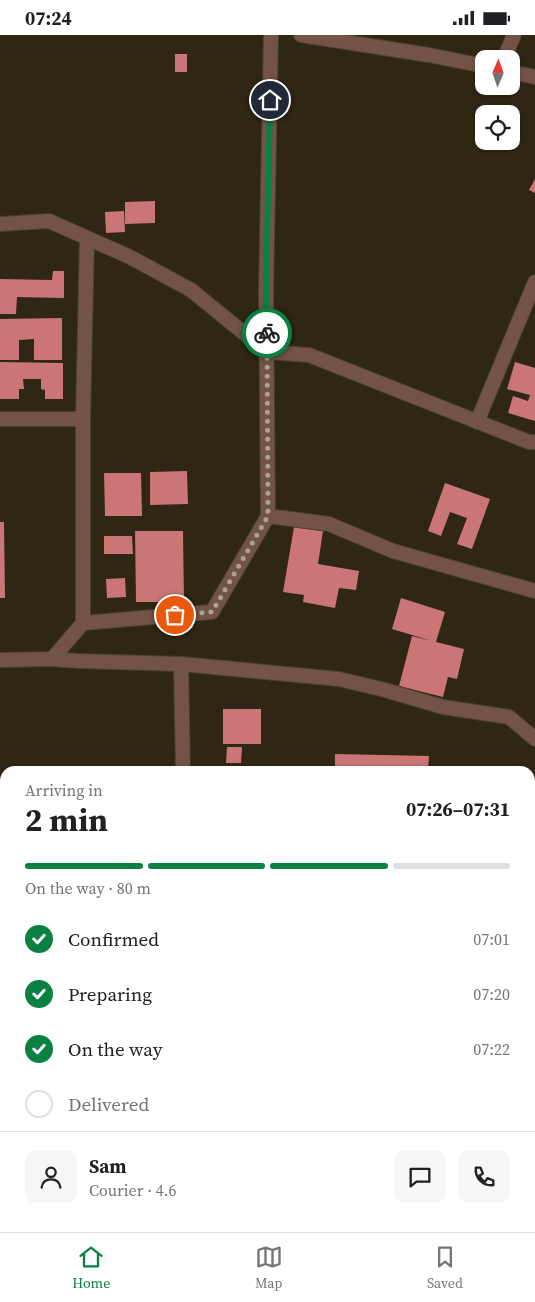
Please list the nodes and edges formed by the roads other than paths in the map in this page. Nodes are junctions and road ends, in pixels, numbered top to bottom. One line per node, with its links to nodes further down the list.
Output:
1 (271, 35): 11 (street)
2 (301, 35): 5 (street)
3 (514, 35): 4 (street)
4 (508, 50)
5 (475, 65)
6 (520, 73): 7 (street)
7 (535, 77)
8 (0, 225): 9 (street)
9 (87, 238): 11 (street); 13 (street)
10 (535, 282): 14 (street)
11 (267, 352): 14 (street); 16 (street)
12 (0, 419): 13 (street)
13 (83, 419): 18 (street)
14 (477, 422): 15 (street)
15 (535, 442)
16 (268, 516): 17 (street); 18 (street)
17 (535, 591)
18 (83, 623): 19 (street)
19 (52, 659): 20 (street); 21 (street)
20 (0, 660)
21 (181, 664): 22 (street); 23 (street)
22 (535, 739)
23 (183, 766)

